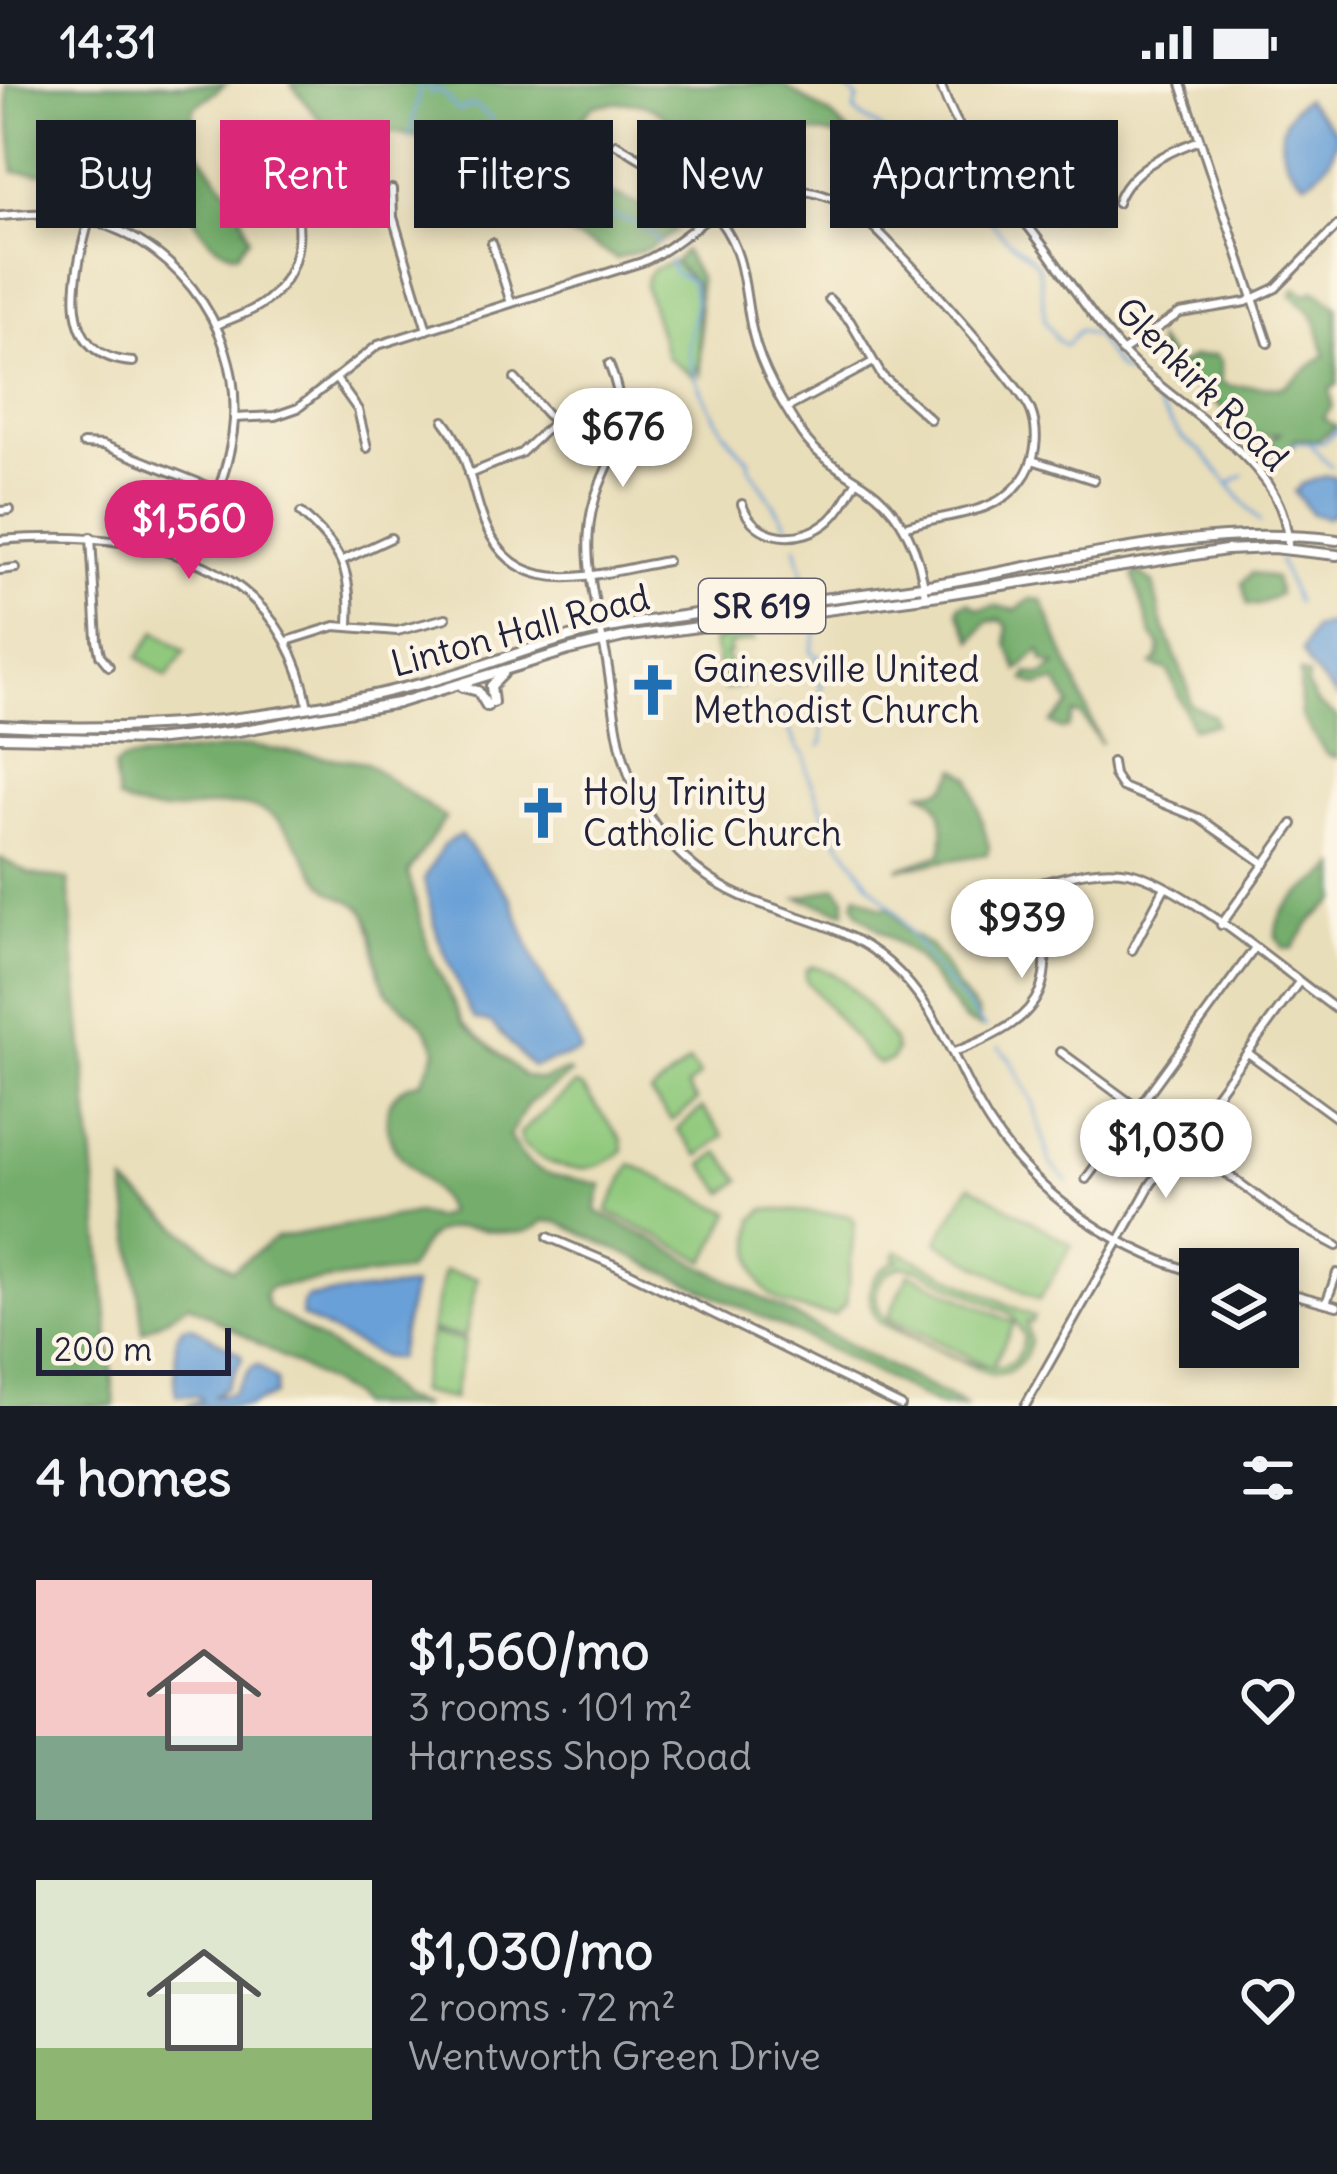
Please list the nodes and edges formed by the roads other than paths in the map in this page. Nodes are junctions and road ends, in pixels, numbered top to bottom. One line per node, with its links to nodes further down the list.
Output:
1 (940, 84): 26 (street, Glenkirk Road)
2 (1181, 84): 3 (street)
3 (1198, 141): 8 (street); 21 (street)
4 (616, 144): 5 (street)
5 (637, 157)
6 (392, 189): 24 (street)
7 (806, 192): 40 (street)
8 (1118, 203)
9 (36, 215): 10 (street)
10 (0, 216)
11 (1337, 226): 17 (street)
12 (87, 228): 27 (street)
13 (109, 228): 23 (street)
14 (298, 228): 23 (street)
15 (694, 228): 22 (street)
16 (722, 228): 32 (street)
17 (1325, 240): 19 (street); 21 (street)
18 (492, 243): 22 (street)
19 (1337, 250)
20 (829, 299): 28 (street)
21 (1253, 299): 25 (street); 26 (street)
22 (512, 303): 24 (street)
23 (216, 326): 33 (street)
24 (427, 329): 30 (street)
25 (1268, 343)
26 (1122, 352): 50 (street, Glenkirk Road)
27 (133, 362)
28 (873, 362): 32 (street); 34 (street)
29 (609, 364): 38 (street)
30 (335, 379): 33 (street); 39 (street)
31 (515, 379): 36 (street)
32 (787, 408): 42 (street)
33 (234, 418): 44 (street)
34 (930, 419)
35 (444, 421): 41 (street)
36 (554, 422): 38 (street); 41 (street)
37 (83, 444): 44 (street)
38 (617, 447): 62 (street)
39 (368, 448)
40 (1032, 460): 43 (street); 49 (street)
41 (470, 474): 62 (street)
42 (856, 480): 45 (street); 49 (street)
43 (1094, 480)
44 (217, 490): 57 (street)
45 (742, 504)
46 (10, 510): 47 (street)
47 (0, 511)
48 (301, 513): 58 (street)
49 (904, 527): 63 (street)
50 (1289, 535): 54 (main road, Linton Hall Road / SR 619); 55 (street, Glenkirk Road); 63 (main road, Linton Hall Road / SR 619)
51 (91, 537): 53 (street); 57 (street); 70 (street)
52 (391, 538): 58 (street)
53 (0, 540)
54 (1337, 541)
55 (1288, 550): 56 (main road, Linton Hall Road / SR 619); 64 (main road, Linton Hall Road / SR 619)
56 (1337, 556)
57 (191, 560): 68 (street)
58 (343, 560): 66 (street)
59 (667, 561): 62 (street)
60 (16, 568): 61 (street)
61 (0, 570)
62 (592, 574): 67 (street)
63 (924, 585): 64 (street); 67 (main road, Linton Hall Road / SR 619)
64 (926, 597): 69 (main road, Linton Hall Road / SR 619)
65 (446, 618): 66 (street)
66 (349, 625): 68 (street)
67 (601, 630): 69 (street); 73 (main road, Linton Hall Road / SR 619)
68 (287, 641): 73 (street)
69 (603, 641): 71 (main road, Linton Hall Road / SR 619); 88 (street)
70 (109, 666)
71 (508, 670): 72 (main road, Linton Hall Road / SR 619); 72 (main road)
72 (455, 687): 74 (main road, Linton Hall Road / SR 619)
73 (308, 707): 74 (street); 75 (main road, Linton Hall Road / SR 619)
74 (311, 719): 76 (main road, Linton Hall Road / SR 619)
75 (0, 725)
76 (0, 737)
77 (1112, 762): 79 (street)
78 (1294, 824): 79 (street)
79 (1264, 864): 83 (street)
80 (1034, 885): 81 (street); 82 (street); 88 (street)
81 (1166, 886): 83 (street); 84 (street)
82 (972, 913)
83 (1221, 925): 85 (street)
84 (1132, 950)
85 (1255, 950): 86 (street); 91 (street)
86 (1299, 982): 87 (street); 90 (street)
87 (1336, 1009)
88 (954, 1052): 96 (street)
89 (1061, 1052): 91 (street)
90 (1248, 1053): 92 (street); 93 (street)
91 (1137, 1108): 93 (street); 94 (street)
92 (1337, 1118)
93 (1183, 1141): 96 (street); 97 (street)
94 (1086, 1179)
95 (548, 1237): 103 (street)
96 (1119, 1242): 98 (street); 104 (street)
97 (1337, 1246)
98 (1179, 1266)
99 (1337, 1273): 101 (street)
100 (1299, 1296): 101 (street)
101 (1327, 1303): 102 (street)
102 (1337, 1306)
103 (901, 1406)
104 (1025, 1406)

